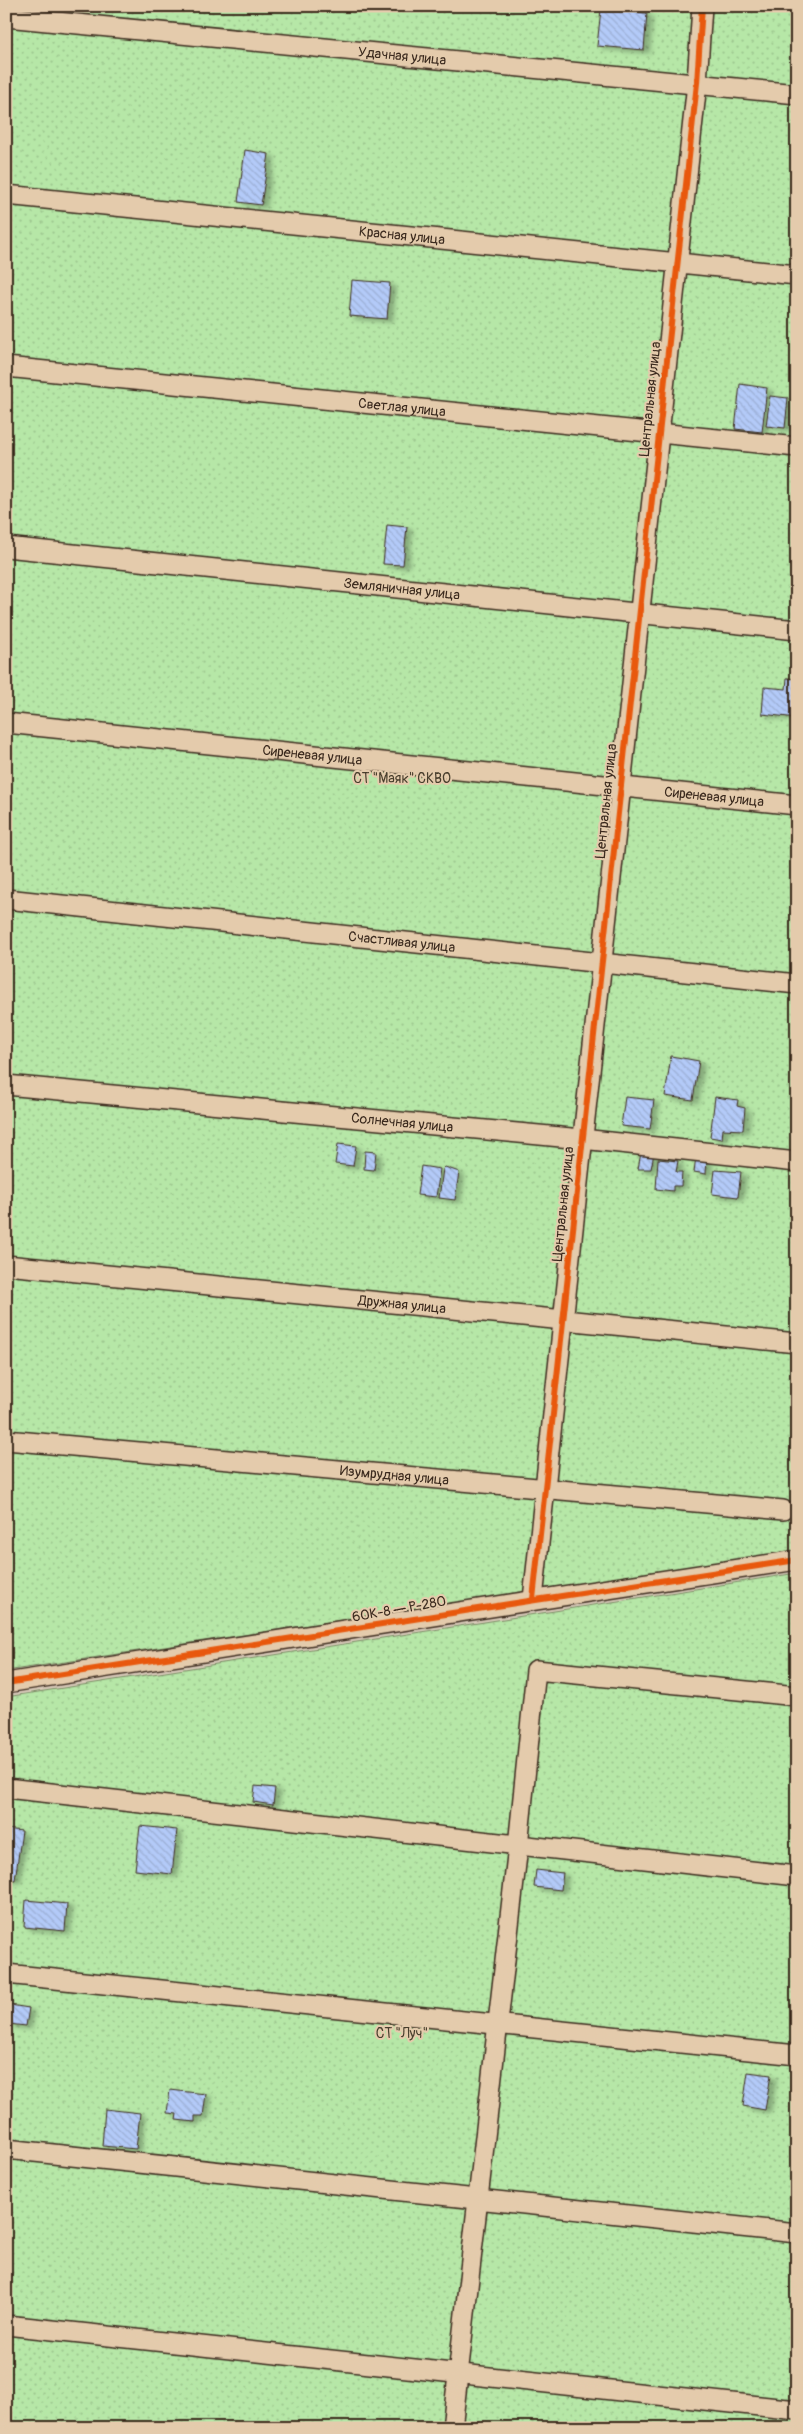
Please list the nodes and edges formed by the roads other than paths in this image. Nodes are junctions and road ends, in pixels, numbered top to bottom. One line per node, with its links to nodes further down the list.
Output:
1 (702, 6): 3 (street, Центральная улица)
2 (6, 17): 3 (street, Удачная улица)
3 (697, 83): 4 (street, Удачная улица); 6 (street, Центральная улица)
4 (797, 94)
5 (6, 194): 6 (street, Красная улица)
6 (677, 263): 7 (street, Красная улица); 9 (street, Центральная улица)
7 (797, 275)
8 (6, 367): 9 (street, Светлая улица)
9 (659, 433): 10 (street, Светлая улица); 12 (street, Центральная улица)
10 (797, 447)
11 (6, 547): 12 (street, Земляничная улица)
12 (639, 614): 13 (street, Земляничная улица); 15 (street, Центральная улица)
13 (797, 630)
14 (6, 723): 15 (street, Сиреневая улица)
15 (621, 787): 16 (street, Сиреневая улица); 18 (street, Центральная улица)
16 (797, 805)
17 (6, 899): 18 (street, Счастливая улица)
18 (601, 963): 19 (street, Счастливая улица); 21 (street, Центральная улица)
19 (797, 984)
20 (6, 1085): 21 (street, Солнечная улица)
21 (582, 1139): 22 (street, Солнечная улица); 24 (street, Центральная улица)
22 (797, 1162)
23 (6, 1265): 24 (street, Дружная улица)
24 (563, 1319): 25 (street, Дружная улица); 27 (street, Центральная улица)
25 (797, 1343)
26 (6, 1440): 27 (street, Изумрудная улица)
27 (544, 1489): 28 (street, Изумрудная улица); 30 (street, Центральная улица)
28 (783, 1510)
29 (797, 1560): 30 (street, 60К-8 — Р-280)
30 (533, 1599): 31 (street, 60К-8 — Р-280)
31 (6, 1683)
32 (797, 1696): 34 (street)
33 (6, 1788): 34 (street)
34 (518, 1846): 35 (street); 37 (street)
35 (797, 1876)
36 (6, 1974): 37 (street)
37 (498, 2023): 38 (street); 40 (street)
38 (797, 2055)
39 (6, 2149): 40 (street)
40 (477, 2199): 41 (street); 43 (street)
41 (797, 2232)
42 (6, 2325): 43 (street)
43 (458, 2374): 44 (street); 45 (street)
44 (797, 2410)
45 (452, 2428)

